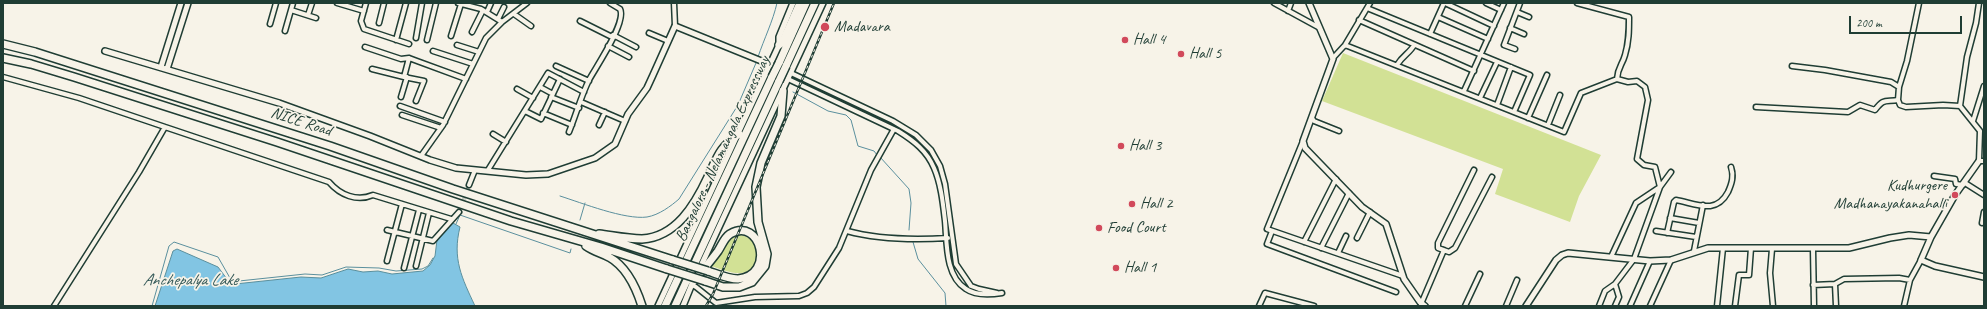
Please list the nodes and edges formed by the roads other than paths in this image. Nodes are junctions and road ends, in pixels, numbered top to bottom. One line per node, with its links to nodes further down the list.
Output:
1 (181, 3): 96 (street)
2 (188, 3): 97 (street)
3 (276, 3): 52 (street)
4 (293, 3): 37 (street)
5 (312, 3): 44 (street)
6 (337, 3): 33 (street)
7 (366, 3): 39 (street)
8 (384, 3): 51 (street)
9 (406, 3): 67 (street)
10 (422, 3): 65 (street)
11 (436, 3): 68 (street)
12 (459, 3): 34 (street); 63 (street)
13 (492, 3): 40 (street)
14 (528, 3): 43 (street)
15 (610, 3): 64 (street)
16 (674, 3): 54 (street)
17 (792, 3): 73 (street)
18 (800, 3): 73 (highway)
19 (806, 3): 90 (highway, Bangalore - Nelamangala Expressway)
20 (815, 3): 90 (highway, Bangalore - Nelamangala Expressway)
21 (823, 3): 100 (street)
22 (1274, 3): 41 (street)
23 (1291, 3): 41 (street)
24 (1309, 3): 56 (street)
25 (1370, 3): 36 (street)
26 (1445, 3): 45 (street); 55 (street)
27 (1486, 3): 38 (street)
28 (1504, 3): 38 (street)
29 (1520, 3): 42 (street)
30 (1577, 3): 108 (street)
31 (1919, 3): 111 (street)
32 (1979, 3): 127 (street)
33 (348, 5): 39 (street)
34 (474, 5): 40 (street)
35 (504, 7): 49 (street)
36 (1367, 8): 48 (street); 61 (street)
37 (291, 10): 44 (street); 58 (street)
38 (1501, 10): 55 (street)
39 (364, 11): 67 (street)
40 (485, 11): 49 (street); 59 (street)
41 (1288, 11): 56 (street)
42 (1517, 12): 46 (street); 57 (street)
43 (514, 14): 49 (street); 53 (street)
44 (308, 15): 47 (street)
45 (1438, 17): 61 (street); 66 (street)
46 (1528, 17)
47 (316, 18)
48 (1360, 20): 74 (street); 75 (street)
49 (500, 21): 82 (street)
50 (580, 22): 64 (street)
51 (379, 23)
52 (270, 24)
53 (531, 26)
54 (674, 26): 69 (street); 91 (street)
55 (1494, 26): 66 (street)
56 (1318, 27): 87 (street)
57 (1510, 28): 62 (street); 79 (street)
58 (285, 31)
59 (472, 32)
60 (649, 33): 69 (street)
61 (1430, 34): 83 (street)
62 (1524, 34)
63 (451, 36)
64 (613, 36): 76 (street); 78 (street)
65 (416, 38)
66 (1488, 39): 83 (street)
67 (396, 40): 71 (street)
68 (427, 40)
69 (668, 40): 137 (street)
70 (3, 44): 184 (highway, NICE Road)
71 (409, 44)
72 (457, 45): 82 (street)
73 (779, 45): 91 (street)
74 (1345, 45): 87 (street); 92 (street)
75 (1414, 45): 92 (street); 99 (street)
76 (608, 46): 84 (street); 109 (street)
77 (365, 47): 86 (street)
78 (636, 47)
79 (1515, 49)
80 (105, 51): 96 (street)
81 (434, 51): 89 (street)
82 (479, 52): 89 (street)
83 (1481, 55): 88 (street); 99 (street)
84 (629, 57)
85 (3, 58): 194 (highway, NICE Road)
86 (409, 58): 103 (street); 104 (street)
87 (1333, 58): 135 (street)
88 (1497, 62): 95 (street); 121 (street)
89 (473, 64): 104 (street)
90 (782, 64): 106 (highway, Bangalore - Nelamangala Expressway, bridge)
91 (770, 65): 100 (street); 107 (street); 150 (street)
92 (1397, 65): 115 (street)
93 (556, 66): 109 (street)
94 (1792, 66): 111 (street)
95 (1511, 67): 125 (street); 132 (street)
96 (161, 68): 97 (street)
97 (167, 69): 153 (street)
98 (372, 69): 103 (street)
99 (1474, 71): 115 (street)
100 (791, 72): 107 (street); 192 (street)
101 (1547, 75): 136 (street)
102 (3, 77): 143 (street)
103 (405, 77): 119 (street); 123 (street)
104 (466, 79): 138 (street)
105 (560, 79): 112 (street); 116 (street); 117 (street)
106 (775, 79): 227 (highway, Bangalore - Nelamangala Expressway); 228 (highway, Bangalore - Nelamangala Expressway)
107 (788, 79): 114 (street); 145 (street)
108 (1617, 79): 142 (street); 165 (street)
109 (589, 81): 116 (street)
110 (1984, 86): 139 (street)
111 (1899, 87): 122 (street)
112 (540, 88): 117 (street); 120 (street)
113 (517, 89): 120 (street)
114 (783, 91): 194 (highway, bridge); 217 (street)
115 (1464, 91): 121 (street)
116 (584, 92): 124 (street)
117 (552, 95): 129 (street); 133 (street)
118 (1560, 95): 142 (street)
119 (402, 97)
120 (534, 98): 130 (street)
121 (1480, 98): 125 (street)
122 (1898, 100): 127 (street); 128 (street)
123 (416, 102)
124 (581, 102): 129 (street); 131 (street)
125 (1497, 105): 132 (street)
126 (400, 106): 138 (street)
127 (1960, 106): 139 (street)
128 (1756, 107)
129 (579, 108): 140 (street)
130 (525, 111): 133 (street); 152 (street)
131 (605, 112): 137 (street); 141 (street)
132 (1514, 112): 136 (street)
133 (543, 114): 140 (street)
134 (402, 115): 144 (street)
135 (1312, 118): 147 (street); 151 (street)
136 (1528, 118): 142 (street)
137 (624, 121): 157 (street)
138 (445, 122): 144 (street)
139 (1973, 122): 146 (street)
140 (572, 125): 148 (street)
141 (599, 125)
142 (1548, 125)
143 (165, 127): 168 (street); 224 (street)
144 (441, 128): 153 (street)
145 (894, 129): 180 (street); 191 (street)
146 (1982, 130): 154 (street)
147 (1339, 131)
148 (569, 132)
149 (493, 134): 152 (street)
150 (739, 134): 184 (highway); 226 (street)
151 (1303, 141): 162 (street); 181 (street)
152 (506, 142): 157 (street)
153 (421, 156): 156 (street)
154 (1982, 161): 163 (street)
155 (1731, 167): 169 (street)
156 (475, 170): 157 (street); 164 (street)
157 (488, 170)
158 (1474, 170): 201 (street)
159 (1671, 172): 165 (street)
160 (1934, 176): 163 (street)
161 (1492, 177): 201 (street)
162 (1336, 179): 166 (street); 195 (street)
163 (1964, 184): 167 (street); 189 (street)
164 (469, 186)
165 (1660, 187): 204 (street); 205 (street)
166 (1349, 193): 172 (street); 196 (street)
167 (1984, 195)
168 (402, 204): 170 (street); 183 (street)
169 (1703, 205): 175 (street); 177 (street)
170 (419, 210): 174 (street); 186 (street)
171 (458, 212): 176 (street)
172 (1370, 212): 193 (street); 213 (street)
173 (1984, 212): 178 (street)
174 (429, 213): 176 (street); 190 (street)
175 (1670, 218): 177 (street); 185 (street)
176 (451, 220): 190 (street)
177 (1699, 223): 188 (street)
178 (1982, 223)
179 (387, 230): 183 (street)
180 (847, 231): 191 (street); 222 (street)
181 (1272, 231): 195 (street); 221 (street)
182 (1656, 231): 185 (street)
183 (394, 232): 186 (street); 208 (street)
184 (589, 232): 217 (highway, bridge)
185 (1667, 233): 188 (street)
186 (412, 236): 190 (street); 211 (street)
187 (1346, 236): 203 (street)
188 (1696, 237): 202 (street)
189 (1931, 237): 200 (street); 207 (street)
190 (422, 238): 210 (street)
191 (946, 238): 192 (street); 192 (street)
192 (952, 238)
193 (1357, 238)
194 (576, 240): 225 (highway)
195 (1304, 242): 196 (street)
196 (1320, 248): 203 (street)
197 (1723, 248): 198 (street); 202 (street); 239 (street)
198 (1751, 248): 199 (street); 240 (street)
199 (1772, 249): 200 (street); 241 (street)
200 (1813, 249): 219 (street)
201 (1444, 250): 223 (street)
202 (1694, 251): 206 (street)
203 (1338, 254): 213 (street)
204 (1611, 257): 205 (street); 234 (street)
205 (1634, 259): 209 (street); 218 (street)
206 (1671, 260): 209 (street); 238 (street)
207 (1921, 260): 214 (street); 216 (street)
208 (387, 261)
209 (1650, 261): 237 (street)
210 (416, 266)
211 (404, 268)
212 (1480, 274): 232 (street)
213 (1403, 276): 223 (street)
214 (1984, 277)
215 (1517, 280): 233 (street)
216 (1910, 280): 220 (street); 244 (street)
217 (692, 284): 222 (street); 229 (street)
218 (1614, 284): 235 (street); 236 (street)
219 (1814, 284): 220 (street); 242 (street)
220 (1835, 284): 243 (street)
221 (1396, 292)
222 (715, 304)
223 (1420, 304)
224 (54, 306)
225 (642, 306)
226 (658, 306)
227 (665, 306)
228 (675, 306)
229 (683, 306)
230 (1259, 306): 231 (street)
231 (1314, 306)
232 (1465, 306)
233 (1506, 306)
234 (1526, 306)
235 (1599, 306)
236 (1615, 306)
237 (1630, 306)
238 (1650, 306)
239 (1717, 306)
240 (1735, 306)
241 (1773, 306)
242 (1814, 306)
243 (1836, 306)
244 (1904, 306)

